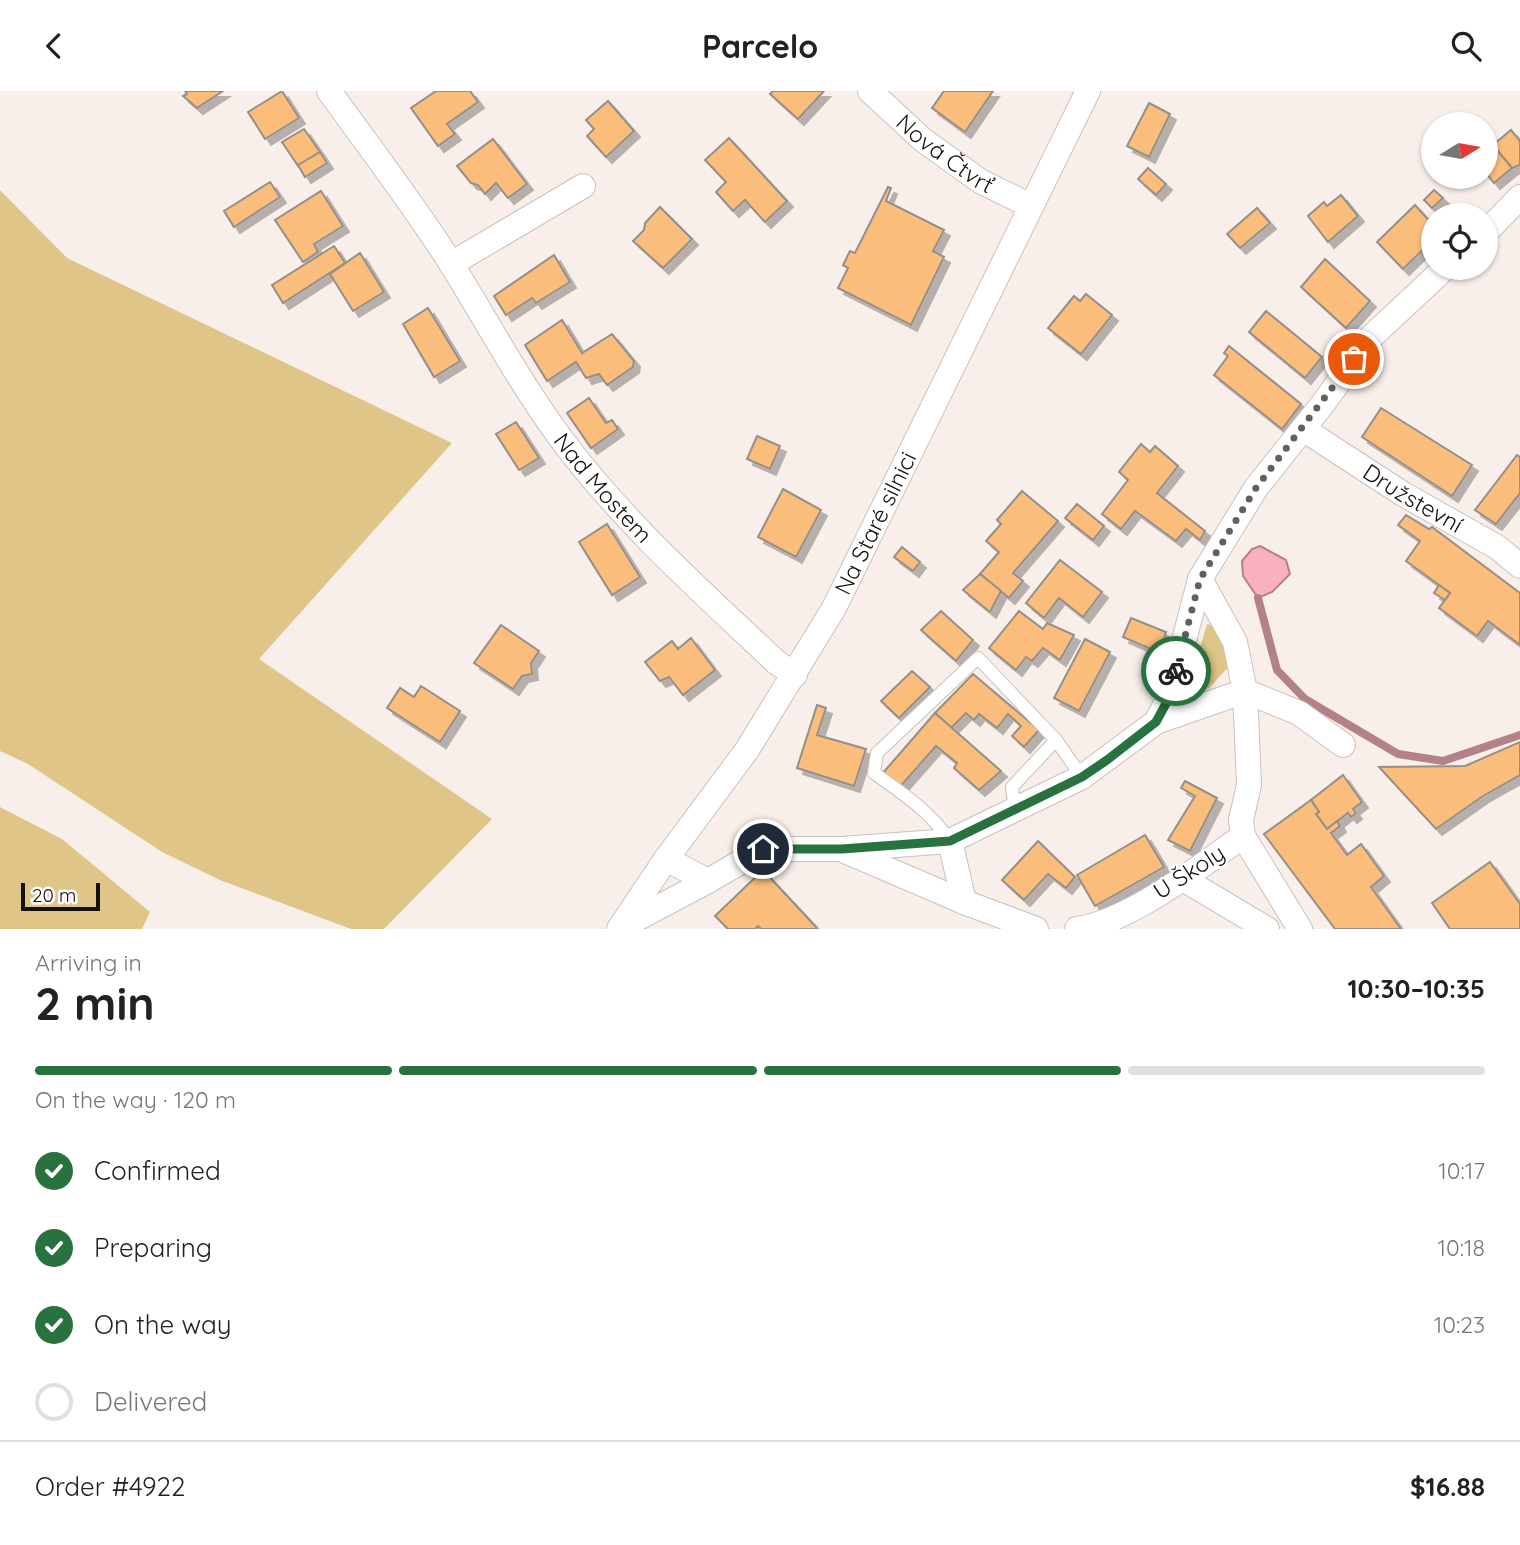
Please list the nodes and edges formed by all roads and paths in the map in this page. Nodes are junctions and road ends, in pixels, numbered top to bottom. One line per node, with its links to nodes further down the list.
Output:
1 (329, 91): 8 (street, Nad Mostem)
2 (870, 91): 6 (street, Nová Čtvrť)
3 (1088, 91): 6 (street, Na Staré silnici)
4 (583, 186): 8 (street)
5 (1520, 197): 7 (street)
6 (1029, 205): 13 (street, Na Staré silnici)
7 (1498, 220)
8 (452, 264): 13 (street, Nad Mostem)
9 (1432, 280): 10 (street)
10 (1303, 429): 11 (street, Družstevní); 12 (street)
11 (1520, 566)
12 (1200, 579): 14 (street, U Školy); 15 (street)
13 (795, 675): 23 (street, Na Staré silnici)
14 (1245, 691): 15 (street); 17 (street); 20 (street, U Školy)
15 (1156, 722): 18 (street)
16 (1056, 740): 18 (lane); 19 (lane); 21 (lane)
17 (1343, 745)
18 (1082, 777): 19 (street)
19 (1015, 810): 21 (street)
20 (1243, 836): 24 (street, U Školy); 31 (street)
21 (950, 841): 22 (street); 26 (street)
22 (842, 849): 25 (street); 26 (street)
23 (666, 859): 25 (street); 27 (street, Na Staré silnici)
24 (1183, 879): 29 (street, U Školy); 30 (street)
25 (708, 881): 27 (street)
26 (964, 902): 28 (street)
27 (620, 928)
28 (1036, 929)
29 (1077, 929)
30 (1267, 929)
31 (1300, 929)

